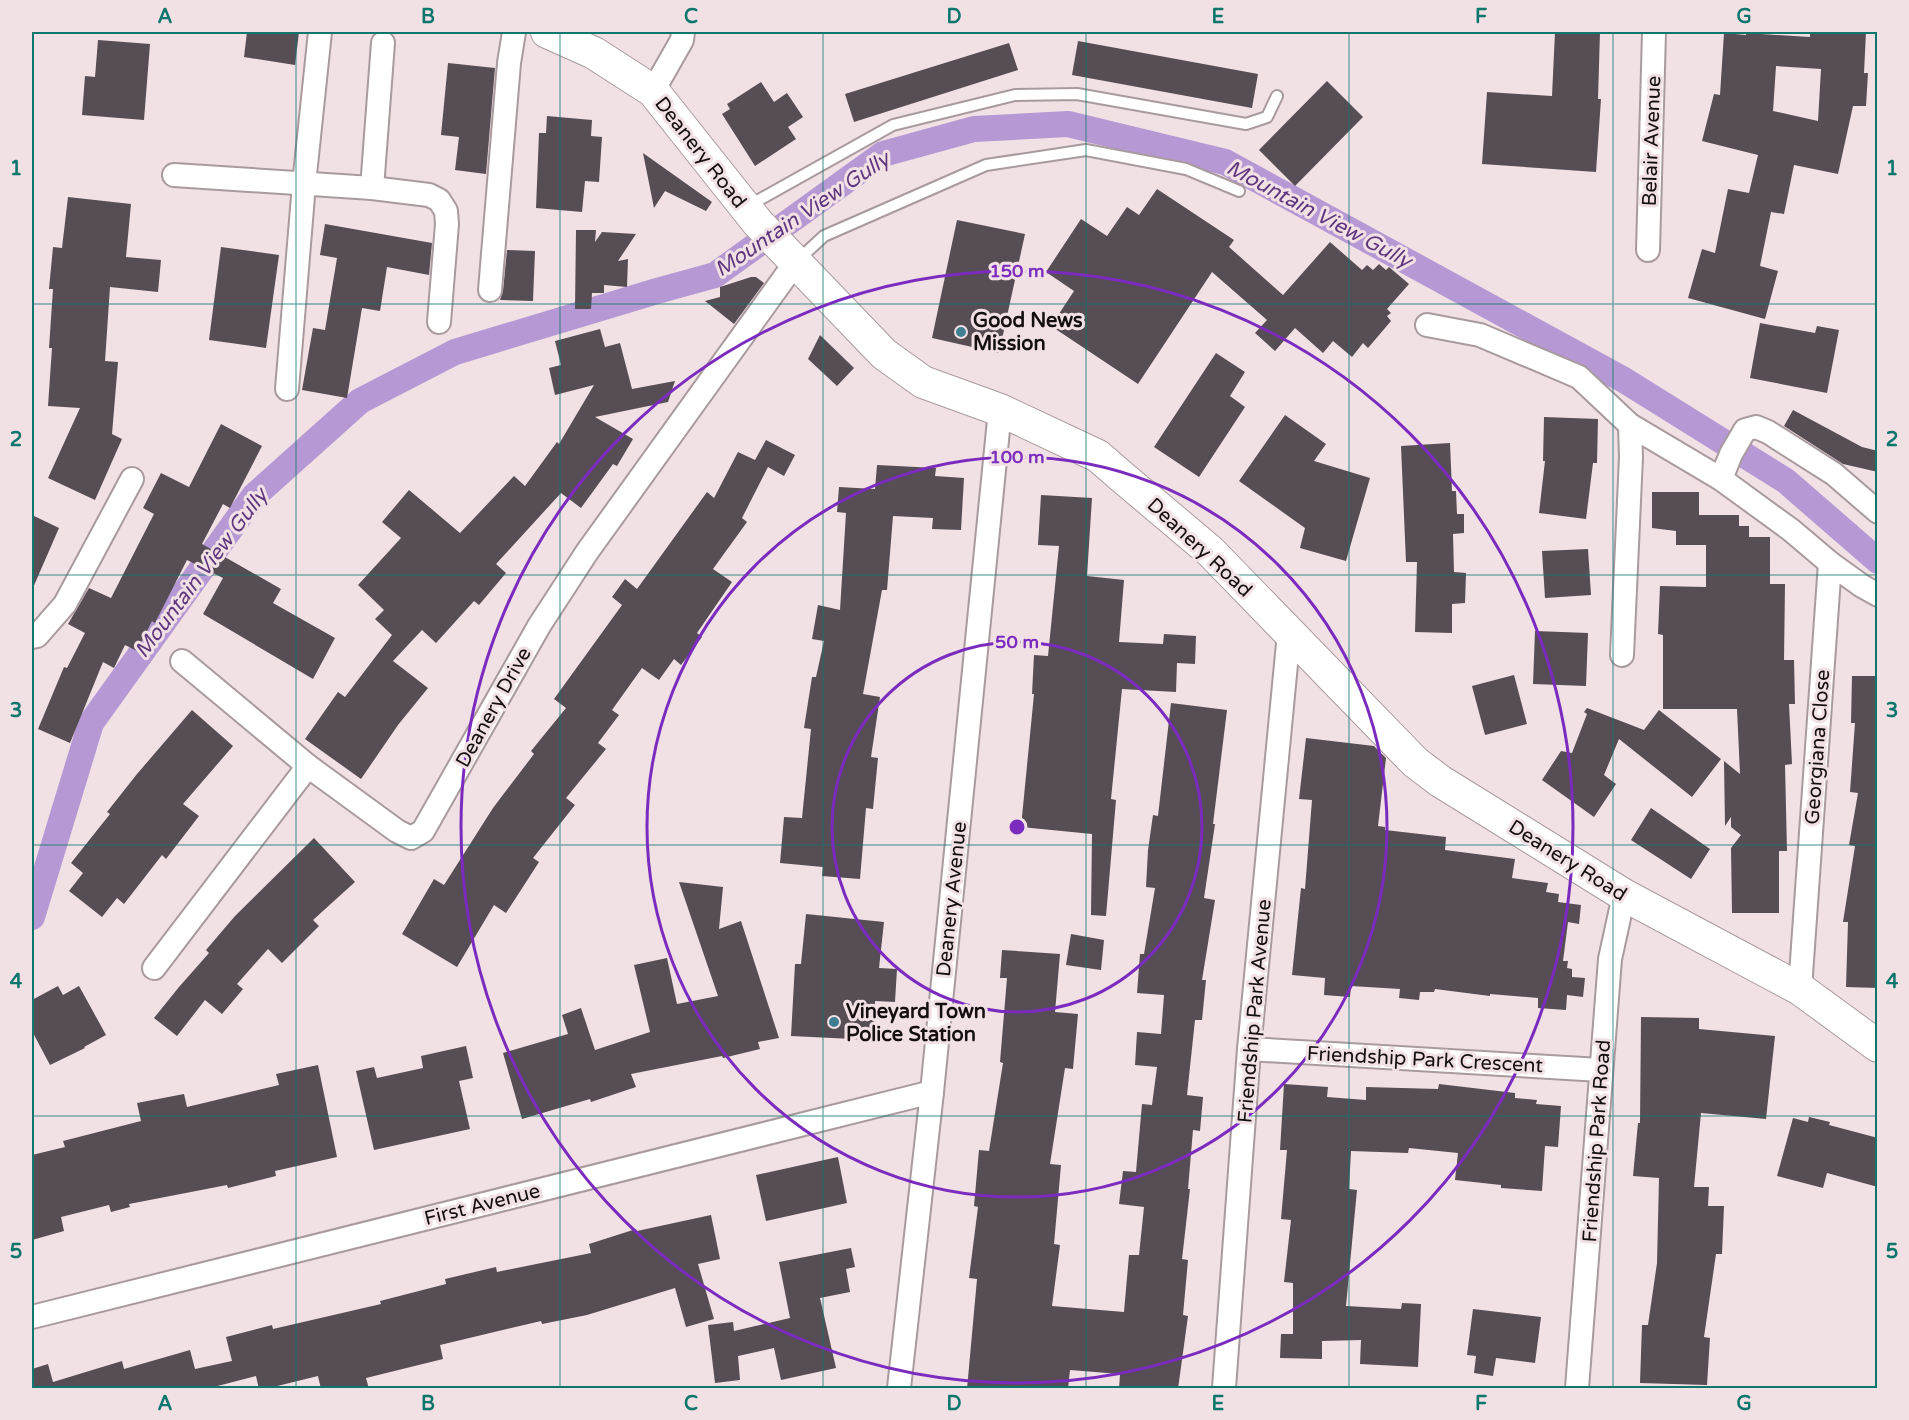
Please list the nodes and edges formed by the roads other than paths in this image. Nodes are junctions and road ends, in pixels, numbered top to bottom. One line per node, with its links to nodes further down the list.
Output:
1 (320, 32): 10 (street)
2 (514, 32): 16 (street)
3 (547, 32): 7 (street, Deanery Road)
4 (683, 32): 7 (street)
5 (1654, 32): 14 (street, Belair Avenue)
6 (383, 43): 11 (street)
7 (653, 91): 13 (street, Deanery Road)
8 (1277, 96): 13 (lane)
9 (174, 175): 10 (street)
10 (304, 184): 11 (street); 19 (street)
11 (372, 188): 17 (street)
12 (1239, 191): 15 (lane)
13 (758, 222): 15 (street, Deanery Road)
14 (1648, 250)
15 (795, 263): 20 (street, Deanery Road); 31 (street, Deanery Drive)
16 (490, 290)
17 (439, 322)
18 (1427, 325): 21 (street)
19 (287, 389)
20 (1000, 410): 27 (street, Deanery Road); 38 (street, Deanery Avenue)
21 (1630, 425): 23 (street); 29 (street)
22 (132, 479): 28 (street)
23 (1721, 479): 24 (street); 25 (street)
24 (1878, 512)
25 (1830, 563): 26 (street); 34 (street, Georgiana Close)
26 (1878, 595)
27 (1289, 633): 32 (street, Deanery Road); 36 (street, Friendship Park Avenue)
28 (32, 637)
29 (1622, 655)
30 (182, 661): 31 (street)
31 (308, 766): 33 (street)
32 (1624, 895): 34 (street, Deanery Road); 37 (street, Friendship Park Road)
33 (154, 968)
34 (1800, 989): 35 (street, Deanery Road)
35 (1878, 1046)
36 (1249, 1049): 37 (street, Friendship Park Crescent); 41 (street, Friendship Park Avenue)
37 (1601, 1070): 42 (street, Friendship Park Road)
38 (932, 1092): 39 (street, First Avenue); 40 (street, Deanery Avenue)
39 (32, 1317)
40 (899, 1389)
41 (1224, 1389)
42 (1577, 1389)

